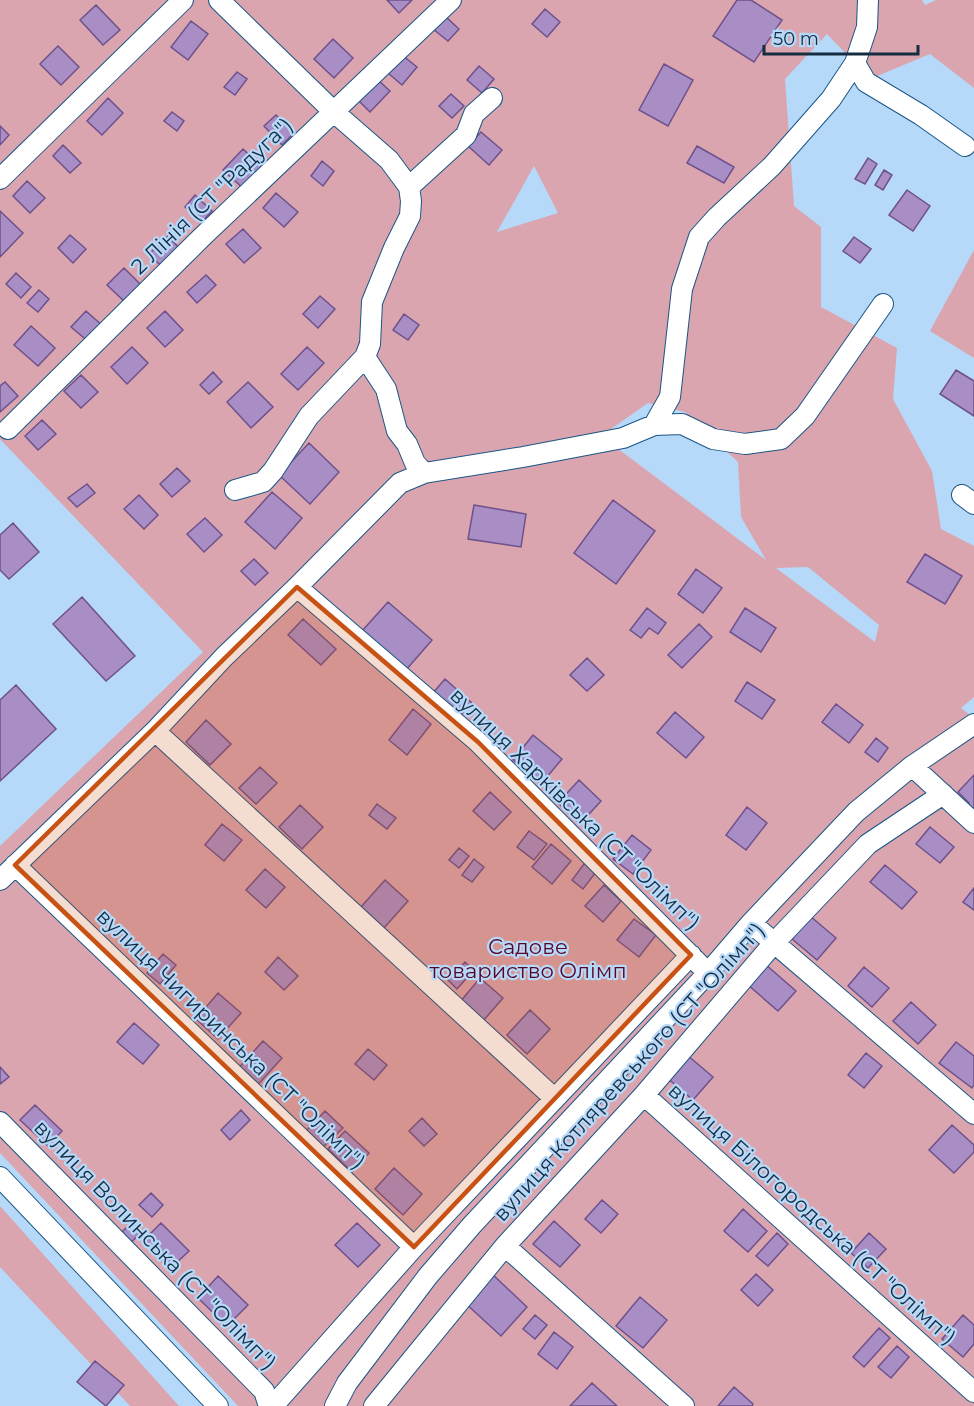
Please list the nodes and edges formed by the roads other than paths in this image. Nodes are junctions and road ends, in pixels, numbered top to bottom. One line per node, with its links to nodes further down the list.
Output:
1 (183, 0): 9 (street)
2 (219, 0): 7 (street)
3 (451, 0): 7 (street, 2 Лінія (СТ "Радуга"))
4 (868, 0): 5 (street)
5 (855, 63): 8 (street); 13 (street)
6 (492, 98): 10 (street)
7 (334, 112): 10 (street); 14 (street, 2 Лінія (СТ "Радуга"))
8 (965, 146)
9 (0, 179)
10 (409, 187): 12 (street)
11 (883, 304): 13 (street)
12 (364, 357): 15 (street); 16 (street)
13 (654, 425): 15 (street)
14 (8, 429)
15 (424, 473): 17 (street)
16 (235, 490)
17 (297, 587): 19 (street); 27 (street, вулиця Харківська (СТ "Олімп"))
18 (974, 724): 20 (street)
19 (155, 731): 23 (street); 30 (street)
20 (912, 766): 21 (street); 25 (street)
21 (943, 794): 22 (street); 26 (street, вулиця Котляревського (СТ "Олімп"))
22 (974, 823)
23 (15, 865): 24 (street); 35 (street, вулиця Чигиринська (СТ "Олімп"))
24 (0, 880)
25 (751, 923): 26 (street); 28 (street)
26 (774, 943): 29 (street, вулиця Котляревського (СТ "Олімп")); 31 (street)
27 (691, 955): 28 (street, вулиця Харківська (СТ "Олімп")); 30 (street, вулиця Котляревського (СТ "Олімп"))
28 (708, 972): 39 (street)
29 (644, 1095): 34 (street, вулиця Котляревського (СТ "Олімп")); 36 (street, вулиця Білогородська (СТ "Олімп"))
30 (554, 1098): 35 (street, вулиця Котляревського (СТ "Олімп"))
31 (974, 1114)
32 (0, 1122): 38 (street, вулиця Волинська (СТ "Олімп"))
33 (0, 1177): 37 (street)
34 (505, 1246): 40 (street, вулиця Котляревського (СТ "Олімп")); 41 (street)
35 (414, 1247): 38 (street, вулиця Котляревського (СТ "Олімп"))
36 (974, 1392)
37 (218, 1406)
38 (271, 1406)
39 (335, 1406)
40 (374, 1406)
41 (684, 1406)

